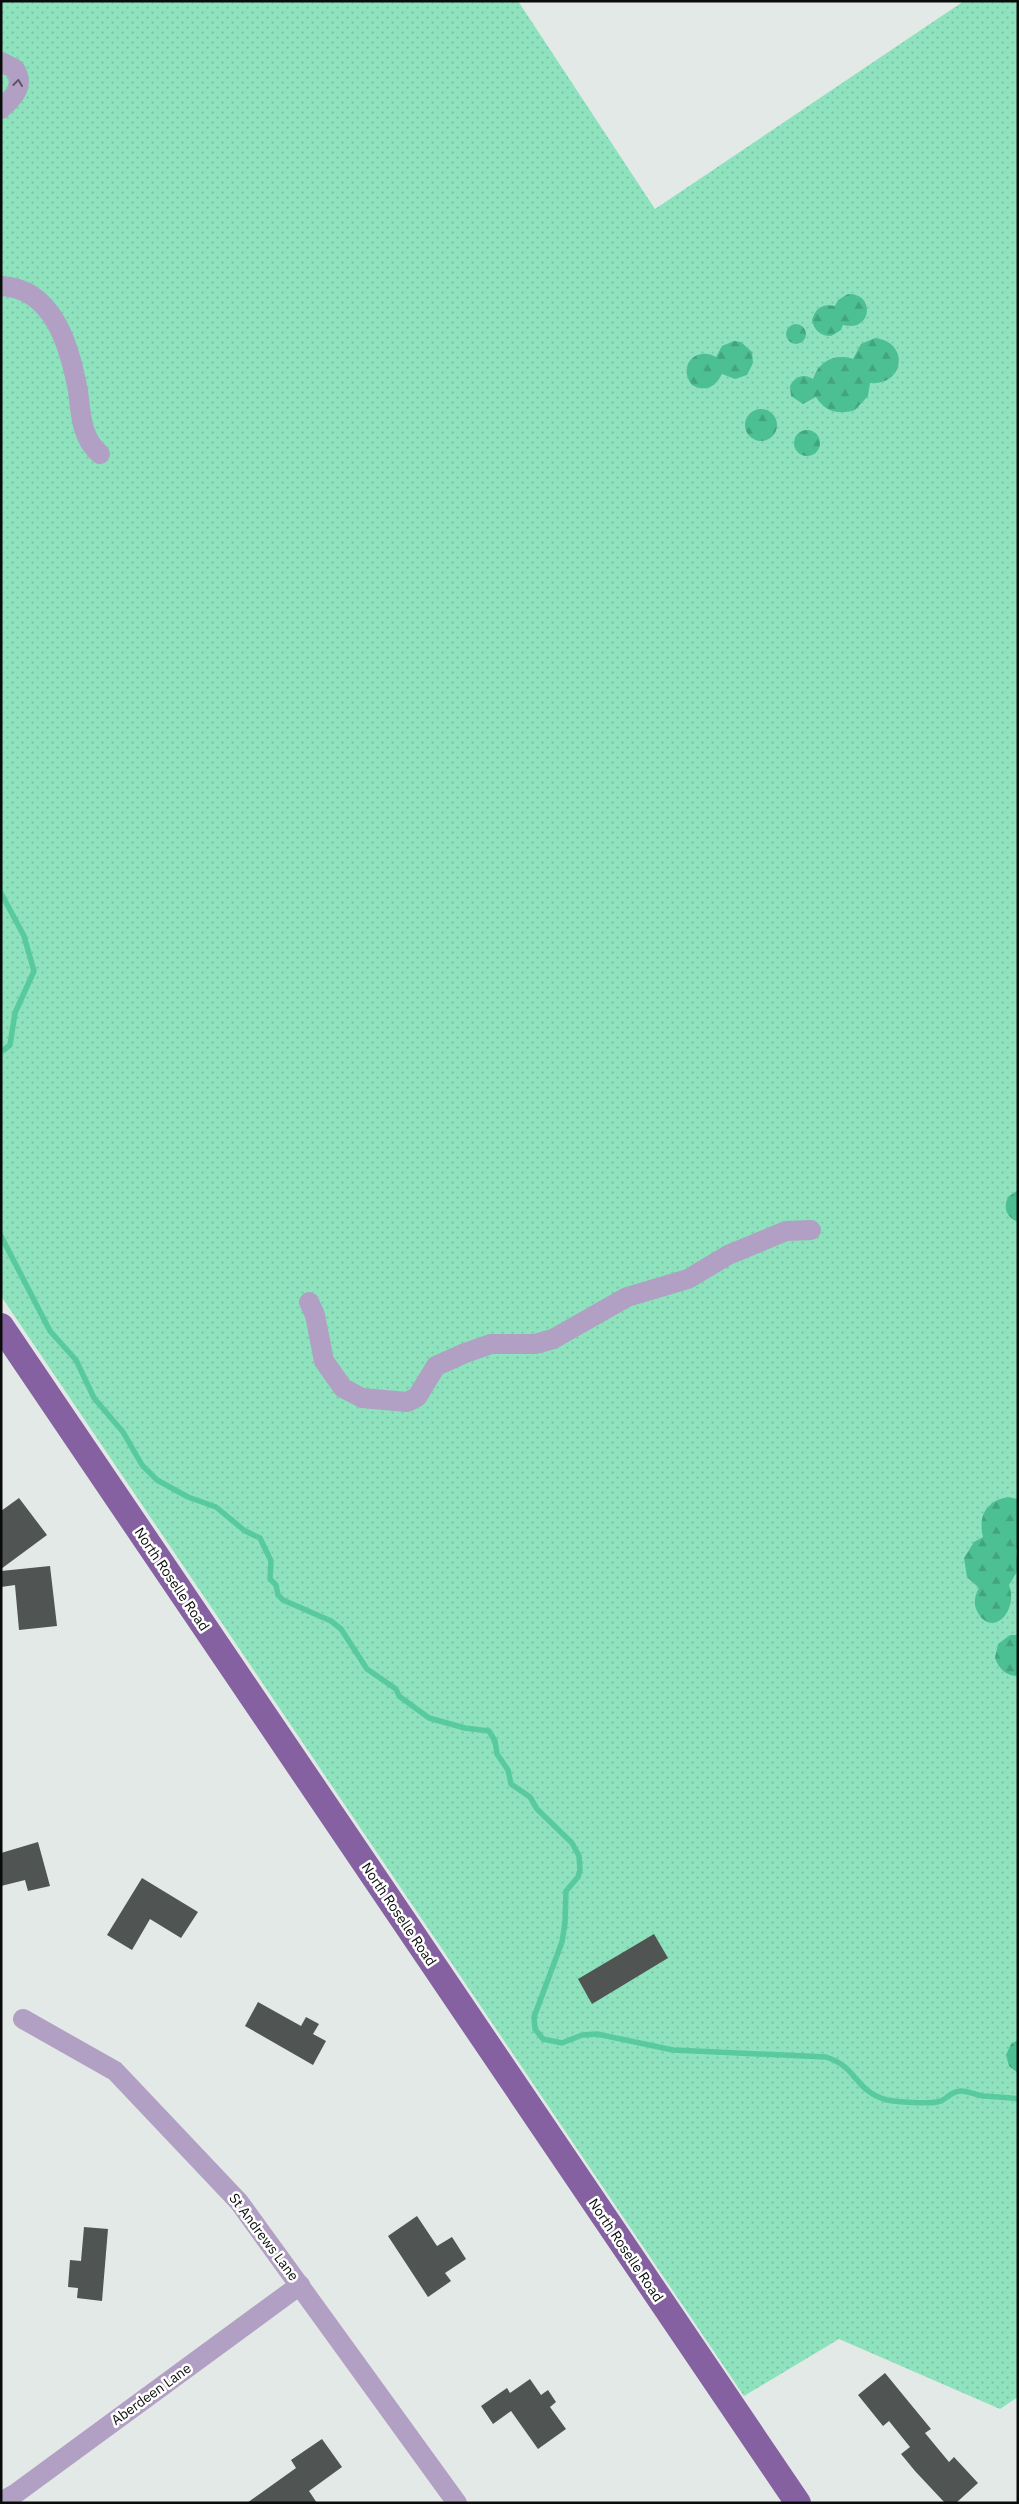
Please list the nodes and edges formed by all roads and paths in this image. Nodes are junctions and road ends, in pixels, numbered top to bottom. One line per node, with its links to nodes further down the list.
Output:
1 (1, 62): 2 (street, one-way to 1)
2 (1, 109)
3 (1, 286): 4 (street)
4 (100, 454)
5 (811, 1230): 6 (street)
6 (309, 1302)
7 (1, 1326): 12 (main road, North Roselle Road)
8 (23, 2020): 9 (street, St Andrews Lane)
9 (300, 2285): 10 (street, Aberdeen Lane); 11 (street, St Andrews Lane)
10 (1, 2502)
11 (457, 2503)
12 (798, 2503)

